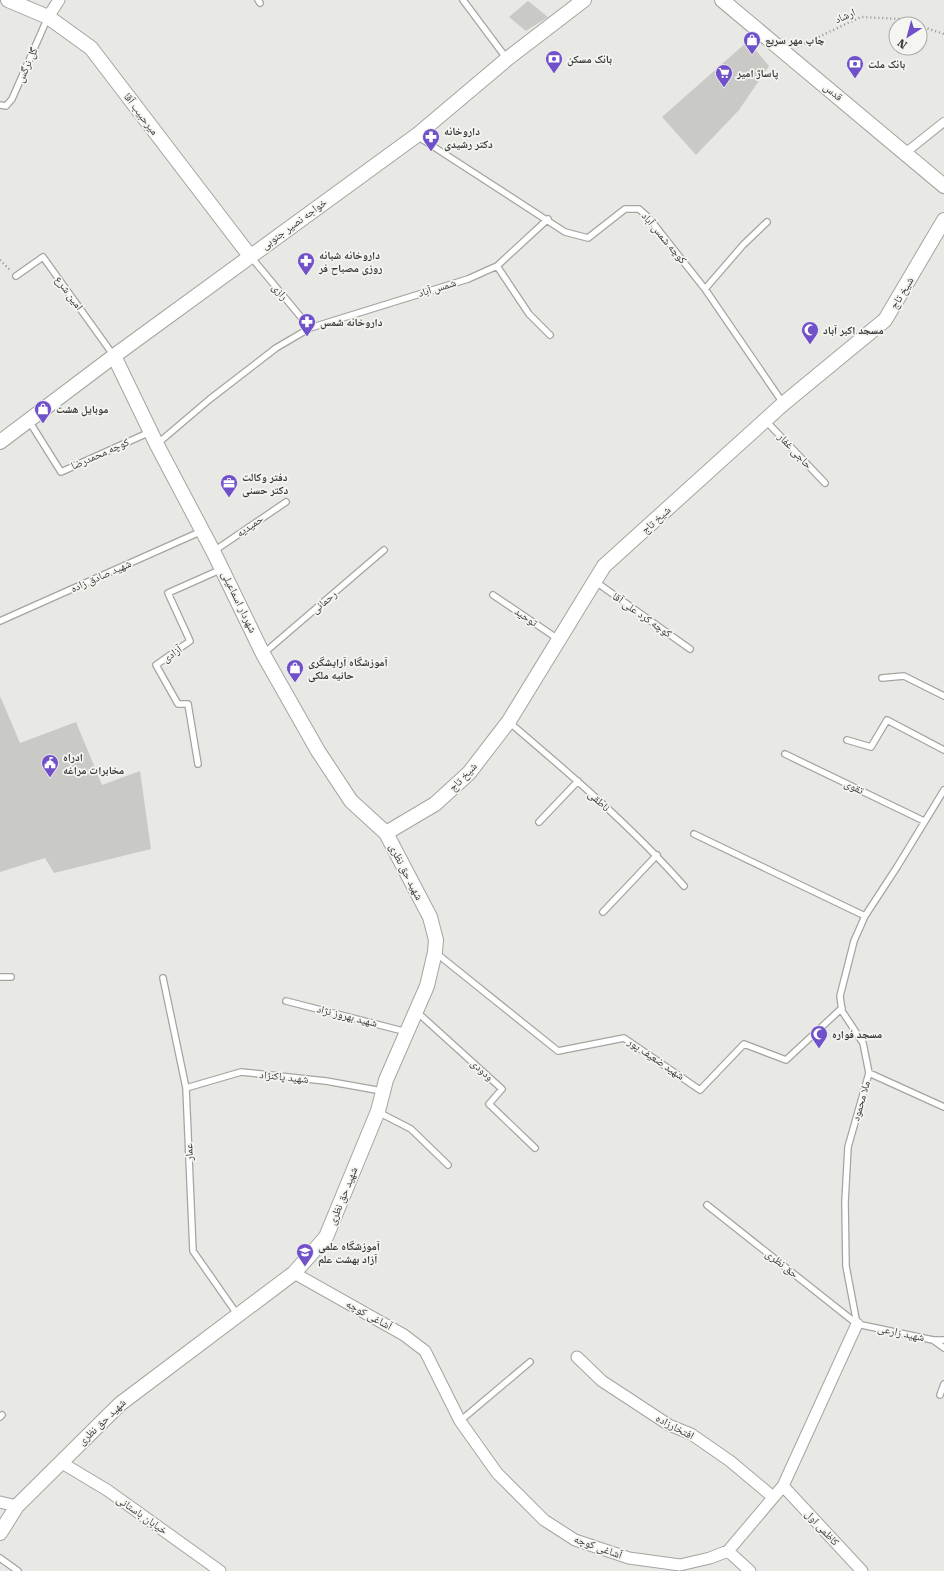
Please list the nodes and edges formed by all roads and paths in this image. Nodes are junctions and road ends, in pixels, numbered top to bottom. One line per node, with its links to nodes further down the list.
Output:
1 (8, 0): 6 (street, میرحبیب آقا)
2 (59, 0): 6 (street)
3 (463, 0): 11 (lane)
4 (584, 0): 11 (street, خواجه نصیر جنوبی)
5 (722, 0): 10 (street, قدس)
6 (48, 17): 12 (lane, گل نرگس); 20 (street, میرحبیب آقا)
7 (888, 18): 10 (path, ارشاد)
8 (928, 29): 9 (path)
9 (944, 34)
10 (785, 52): 15 (street, قدس)
11 (507, 59): 14 (street, خواجه نصیر جنوبی)
12 (0, 105)
13 (944, 122): 15 (street)
14 (417, 135): 17 (lane, کوچه شمس آباد); 20 (street, خواجه نصیر جنوبی)
15 (905, 152): 16 (street, قدس)
16 (944, 186)
17 (548, 219): 21 (lane, شمس آباد); 23 (lane, کوچه شمس آباد)
18 (944, 220): 27 (street, شیخ تاج)
19 (767, 222): 23 (lane)
20 (250, 256): 24 (lane, رازی); 26 (street, خواجه نصیر جنوبی)
21 (497, 266): 24 (lane, شمس آباد); 25 (lane)
22 (16, 276): 26 (lane, امین شرع)
23 (705, 289): 27 (lane, کوچه شمس آباد)
24 (310, 328): 32 (lane, شمس آباد)
25 (550, 335)
26 (114, 356): 29 (street, خواجه نصیر جنوبی); 30 (street, شهردار اسماعیلی)
27 (783, 404): 28 (street, شیخ تاج)
28 (765, 419): 33 (lane, حاجی غفار); 39 (street, شیخ تاج)
29 (29, 421): 30 (lane, کوچه محمدرضا); 31 (street, خواجه نصیر جنوبی)
30 (150, 432): 32 (street, شهردار اسماعیلی)
31 (0, 442)
32 (156, 445): 35 (street, شهردار اسماعیلی)
33 (825, 483)
34 (286, 502): 37 (lane, حمیدیه)
35 (202, 530): 37 (street, شهردار اسماعیلی); 41 (lane, شهید صادق زاده)
36 (384, 550): 44 (lane, رحمانی)
37 (213, 551): 38 (street, شهردار اسماعیلی)
38 (222, 569): 44 (street, شهردار اسماعیلی); 51 (lane, آزادی)
39 (594, 581): 42 (street, شیخ تاج); 43 (lane, کوچه کرد علی آقا)
40 (493, 595): 42 (lane, توحید)
41 (0, 621)
42 (558, 639): 47 (street, شیخ تاج)
43 (690, 649)
44 (264, 654): 56 (street, شهردار اسماعیلی)
45 (882, 678): 46 (lane)
46 (944, 696)
47 (509, 721): 52 (lane, ناطقی); 56 (street, شیخ تاج)
48 (847, 740): 49 (lane)
49 (944, 750)
50 (785, 754): 54 (lane, تقوی)
51 (198, 764)
52 (578, 781): 55 (lane); 58 (lane, ناطقی)
53 (944, 790): 54 (lane, ملا محمود)
54 (924, 820): 61 (lane, ملا محمود)
55 (539, 822)
56 (386, 833): 62 (street, شهید حق نظری)
57 (694, 834): 61 (lane)
58 (656, 855): 59 (lane, ناطقی); 60 (lane)
59 (684, 886)
60 (603, 912)
61 (865, 916): 67 (lane, ملا محمود)
62 (435, 952): 67 (lane, شهید ضعیف پور); 68 (street, شهید حق نظری)
63 (11, 977): 64 (lane)
64 (0, 978)
65 (162, 978): 71 (lane, عمار)
66 (286, 1001): 69 (lane, شهید بهروز نژاد)
67 (842, 1008): 70 (lane, ملا محمود)
68 (417, 1012): 69 (street, شهید حق نظری); 75 (lane, ودودی)
69 (408, 1032): 72 (street, شهید حق نظری)
70 (869, 1073): 73 (lane); 80 (lane, ملا محمود)
71 (186, 1088): 72 (lane, شهید پاکنژاد); 79 (lane, عمار)
72 (382, 1091): 74 (street, شهید حق نظری)
73 (944, 1107)
74 (378, 1111): 76 (lane); 78 (street, شهید حق نظری)
75 (535, 1148)
76 (448, 1165)
77 (707, 1205): 80 (lane, حق نظری)
78 (294, 1273): 79 (street, شهید حق نظری); 88 (street, آشاغی کوچه)
79 (237, 1314): 89 (street, شهید حق نظری)
80 (858, 1324): 81 (lane, شهید زارعی); 90 (street, آشاغی کوچه)
81 (933, 1340): 82 (lane, شهید زارعی); 83 (lane)
82 (944, 1340)
83 (944, 1348)
84 (578, 1356): 91 (street, افتخارزاده)
85 (530, 1362): 88 (lane)
86 (944, 1384): 87 (lane)
87 (940, 1395)
88 (460, 1421): 95 (street, آشاغی کوچه)
89 (62, 1462): 93 (street, شهید حق نظری); 98 (street, خیابان باستانی)
90 (783, 1486): 91 (street, آشاغی کوچه); 100 (street, کاظمی اول)
91 (773, 1497): 95 (street, آشاغی کوچه)
92 (0, 1502): 93 (street)
93 (18, 1506): 94 (street, شهید حق نظری)
94 (0, 1533)
95 (728, 1551): 99 (street)
96 (0, 1558): 97 (lane)
97 (18, 1571)
98 (220, 1571)
99 (750, 1571)
100 (862, 1571)

